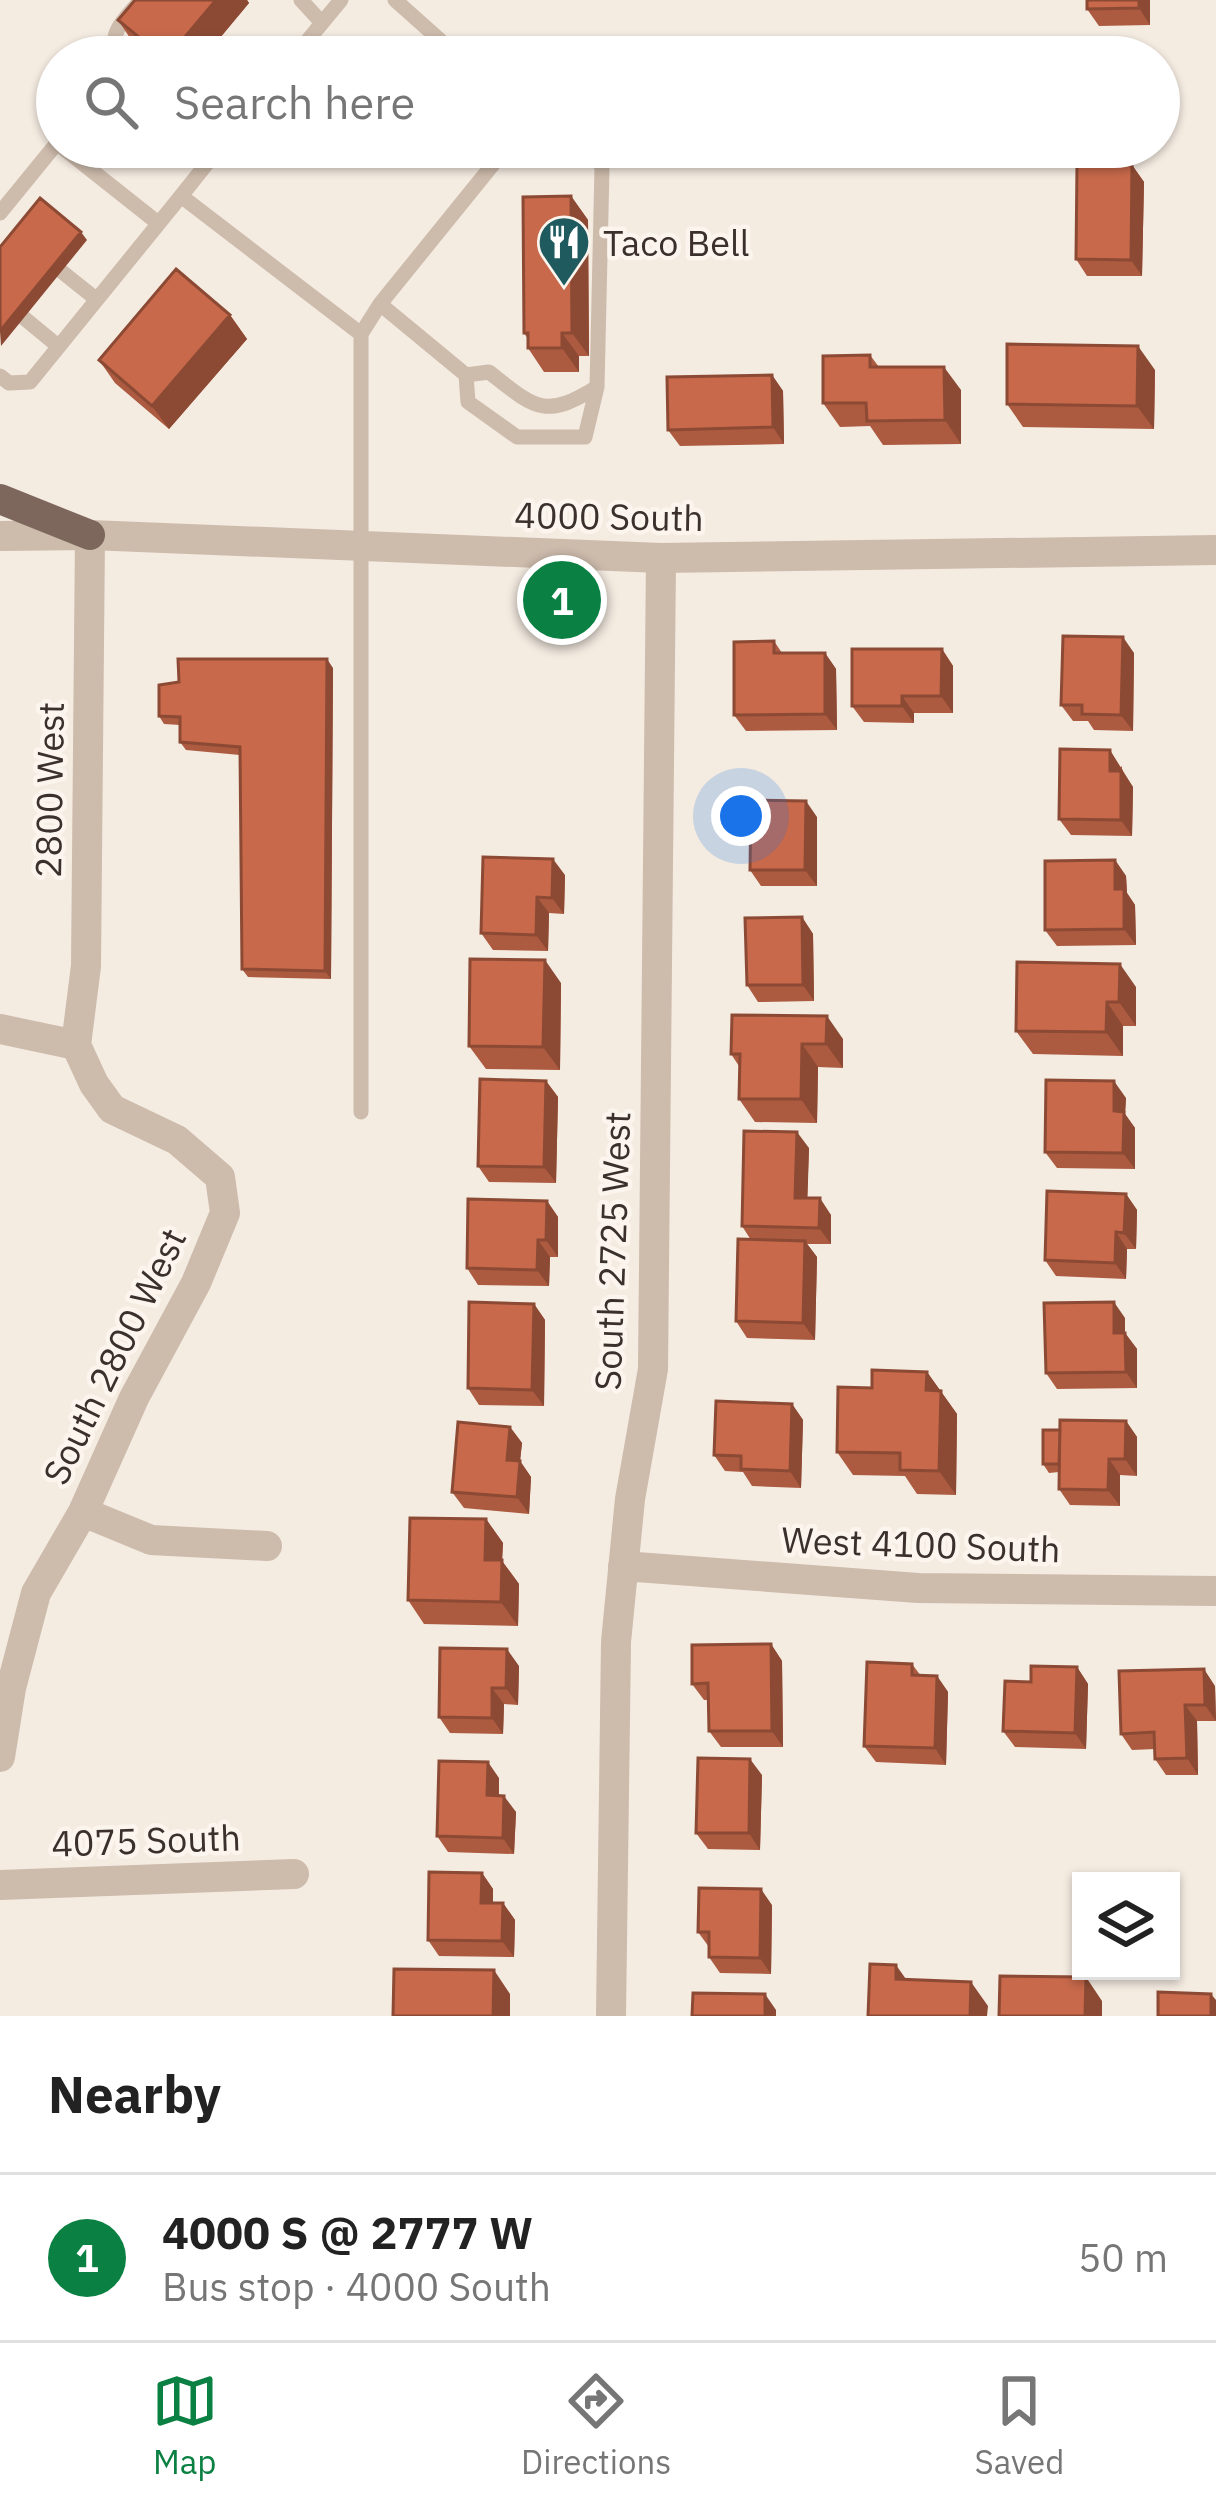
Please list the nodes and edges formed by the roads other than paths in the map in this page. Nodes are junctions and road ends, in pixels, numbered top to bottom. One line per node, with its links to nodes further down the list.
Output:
1 (141, 0): 6 (lane)
2 (301, 0): 5 (lane)
3 (340, 0): 5 (lane)
4 (395, 0): 8 (lane)
5 (322, 23): 7 (lane)
6 (114, 36)
7 (311, 36)
8 (435, 36)
9 (40, 168): 15 (lane)
10 (89, 168): 16 (lane)
11 (203, 168): 14 (lane)
12 (490, 168): 19 (lane)
13 (602, 168): 25 (lane)
14 (181, 196): 16 (lane); 21 (lane)
15 (0, 213)
16 (158, 223): 18 (lane)
17 (61, 272): 18 (lane)
18 (96, 299): 22 (lane)
19 (380, 304): 21 (lane); 23 (lane)
20 (24, 318): 22 (lane)
21 (361, 334): 29 (lane)
22 (58, 346): 24 (lane)
23 (466, 375): 25 (lane); 25 (lane)
24 (0, 376)
25 (597, 387)
26 (0, 499): 27 (main road)
27 (91, 535): 28 (street, 4000 South); 29 (street, 4000 South); 33 (street, 2800 West)
28 (0, 536)
29 (363, 548): 31 (street, 4000 South); 34 (lane)
30 (1216, 550): 31 (street, 4000 South)
31 (661, 558): 37 (street, South 2725 West)
32 (0, 1030): 33 (street)
33 (76, 1045): 35 (street, South 2800 West)
34 (361, 1112)
35 (82, 1512): 36 (street); 39 (street, South 2800 West)
36 (267, 1546)
37 (623, 1566): 38 (street, West 4100 South); 42 (street, South 2725 West)
38 (1216, 1591)
39 (0, 1757)
40 (294, 1874): 41 (street, 4075 South)
41 (0, 1886)
42 (611, 2016)

